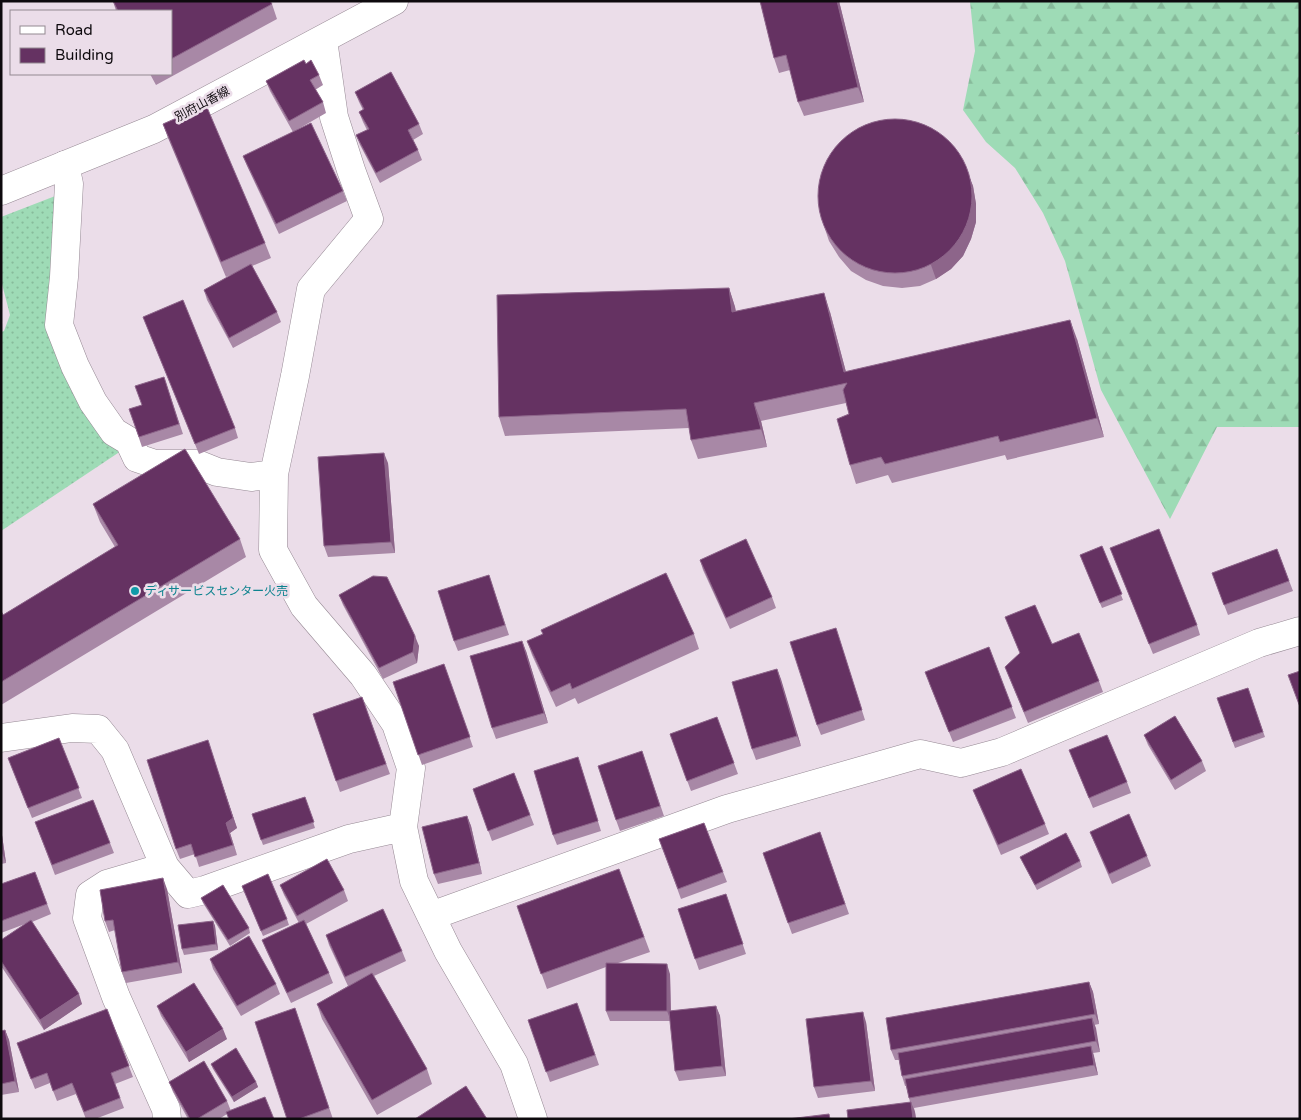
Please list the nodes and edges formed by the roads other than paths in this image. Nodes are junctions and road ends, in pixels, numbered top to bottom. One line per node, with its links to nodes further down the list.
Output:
1 (394, 1): 2 (street, 別府山香線)
2 (324, 40): 3 (street, 別府山香線); 5 (street)
3 (65, 165): 4 (street, 別府山香線); 5 (street)
4 (1, 191)
5 (274, 474): 8 (street)
6 (1300, 630): 10 (street)
7 (1, 738): 9 (street)
8 (403, 827): 9 (street); 10 (street)
9 (165, 867): 11 (street)
10 (431, 916): 12 (street)
11 (168, 1119)
12 (533, 1119)

